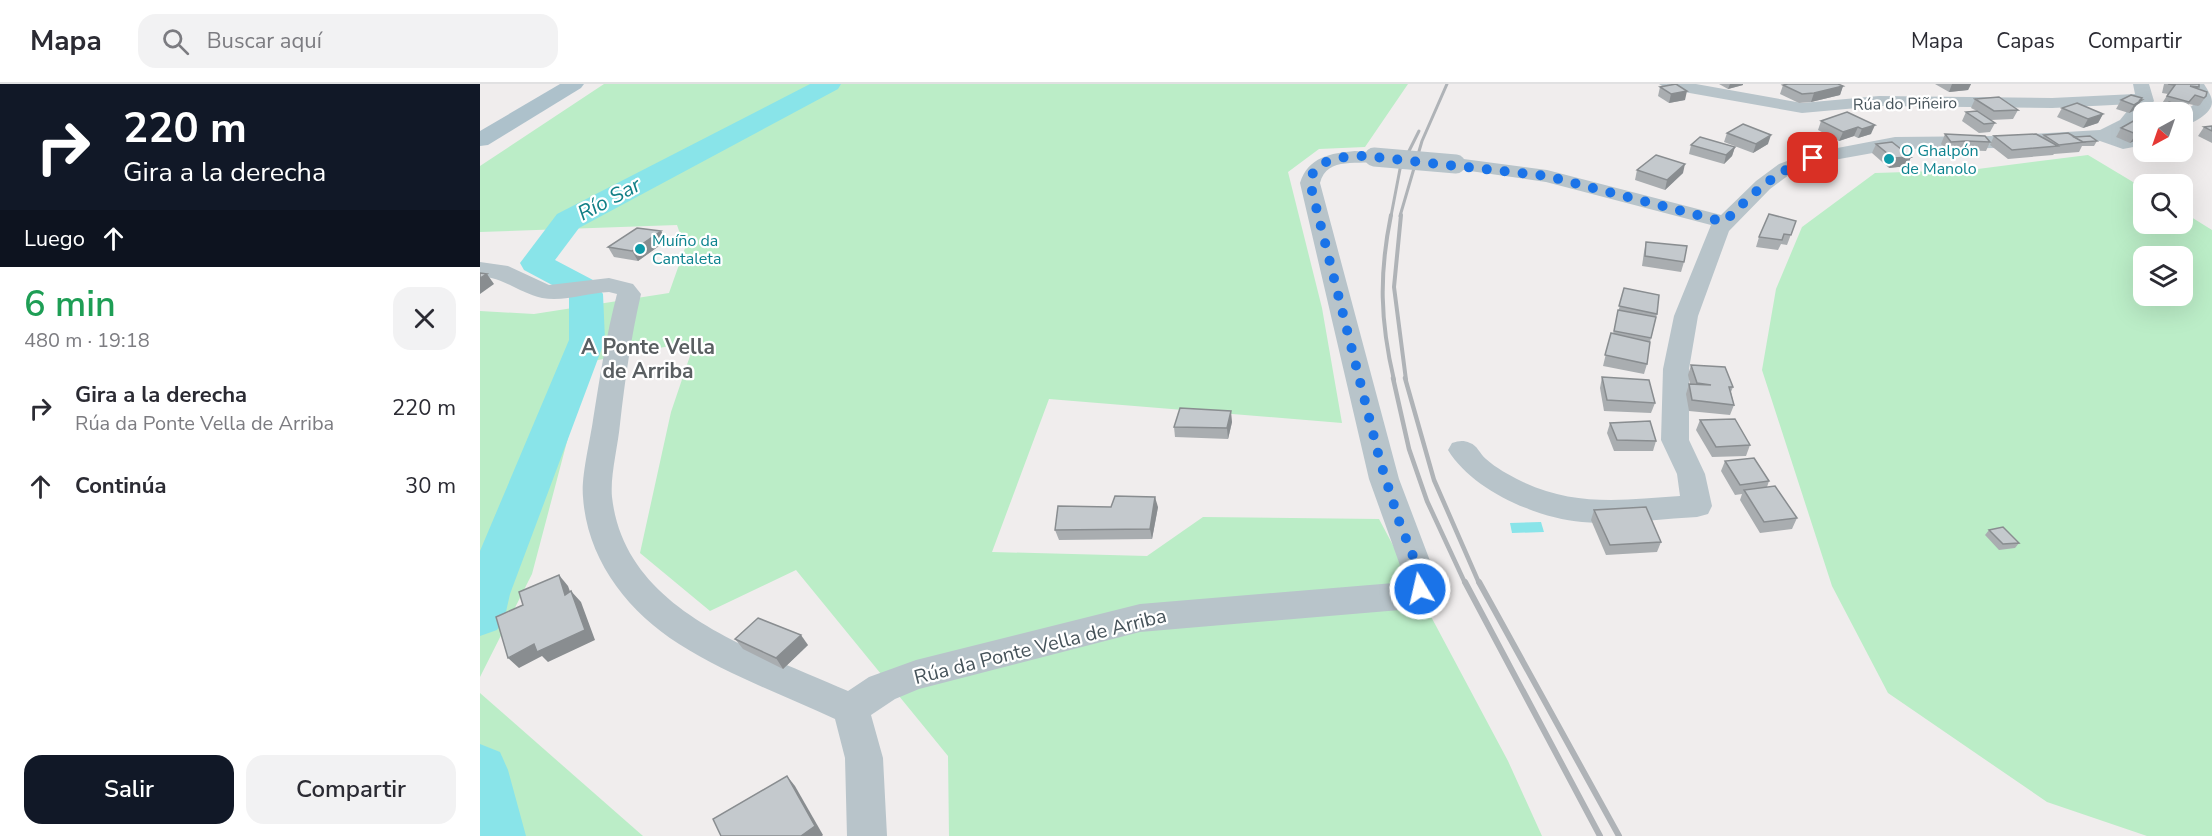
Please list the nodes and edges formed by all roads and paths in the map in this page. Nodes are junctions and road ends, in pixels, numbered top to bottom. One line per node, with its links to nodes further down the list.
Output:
1 (554, 84): 7 (main road)
2 (574, 84): 7 (main road)
3 (1667, 84): 5 (street, Rúa do Piñeiro)
4 (2196, 84): 6 (street)
5 (2143, 91): 8 (street)
6 (2193, 114)
7 (490, 128): 9 (main road)
8 (2104, 135): 10 (street); 11 (street)
9 (480, 141)
10 (2133, 142)
11 (1724, 222): 13 (street); 14 (street, Rúa da Ponte Vella de Arriba, bridge)
12 (480, 269): 14 (street)
13 (1462, 450)
14 (851, 709): 15 (street)
15 (867, 836)

